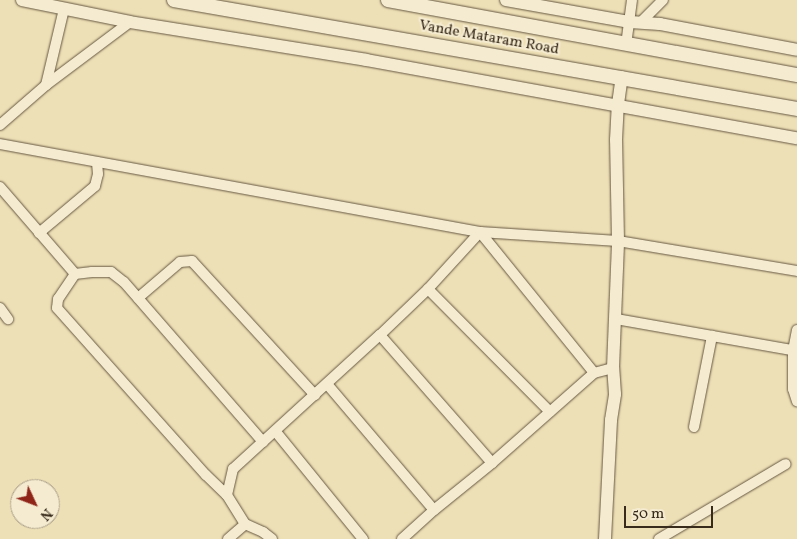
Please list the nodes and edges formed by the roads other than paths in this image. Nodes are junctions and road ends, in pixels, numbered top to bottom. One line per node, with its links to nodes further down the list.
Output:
1 (22, 0): 7 (street)
2 (174, 0): 13 (main road, Vande Mataram Road)
3 (388, 0): 10 (main road, Vande Mataram Road)
4 (506, 0): 9 (street)
5 (632, 0): 9 (street)
6 (664, 0): 9 (street)
7 (64, 9): 8 (street); 14 (street)
8 (130, 22): 14 (street); 15 (street)
9 (636, 22): 10 (street); 11 (street)
10 (626, 45): 12 (main road, Vande Mataram Road)
11 (797, 50)
12 (797, 74)
13 (622, 77): 15 (street); 16 (main road, Vande Mataram Road)
14 (46, 86): 17 (street)
15 (618, 104): 18 (street); 24 (street)
16 (797, 109)
17 (0, 126)
18 (797, 138)
19 (0, 144): 20 (street)
20 (97, 162): 22 (street); 23 (street)
21 (0, 187): 23 (street)
22 (480, 232): 24 (street); 27 (street); 37 (street)
23 (39, 233): 26 (street)
24 (618, 241): 25 (street); 31 (street)
25 (797, 271)
26 (75, 274): 28 (street); 47 (street)
27 (428, 289): 33 (street); 41 (street)
28 (138, 298): 39 (street); 44 (street)
29 (0, 308): 30 (street)
30 (8, 318)
31 (616, 319): 34 (street); 36 (street)
32 (797, 330): 35 (street)
33 (380, 335): 38 (street); 45 (street)
34 (712, 336): 35 (street); 42 (street)
35 (795, 351): 40 (street)
36 (613, 368): 37 (street); 54 (street)
37 (594, 373): 41 (street)
38 (327, 384): 39 (street); 48 (street)
39 (316, 395): 43 (street)
40 (797, 401)
41 (550, 412): 45 (street)
42 (694, 426)
43 (276, 432): 44 (street); 52 (street)
44 (263, 442): 47 (street)
45 (492, 464): 48 (street)
46 (786, 464): 55 (street)
47 (227, 495): 49 (street)
48 (434, 510): 53 (street)
49 (245, 524): 50 (street); 51 (street)
50 (228, 539)
51 (272, 539)
52 (363, 539)
53 (402, 539)
54 (605, 539)
55 (659, 539)

